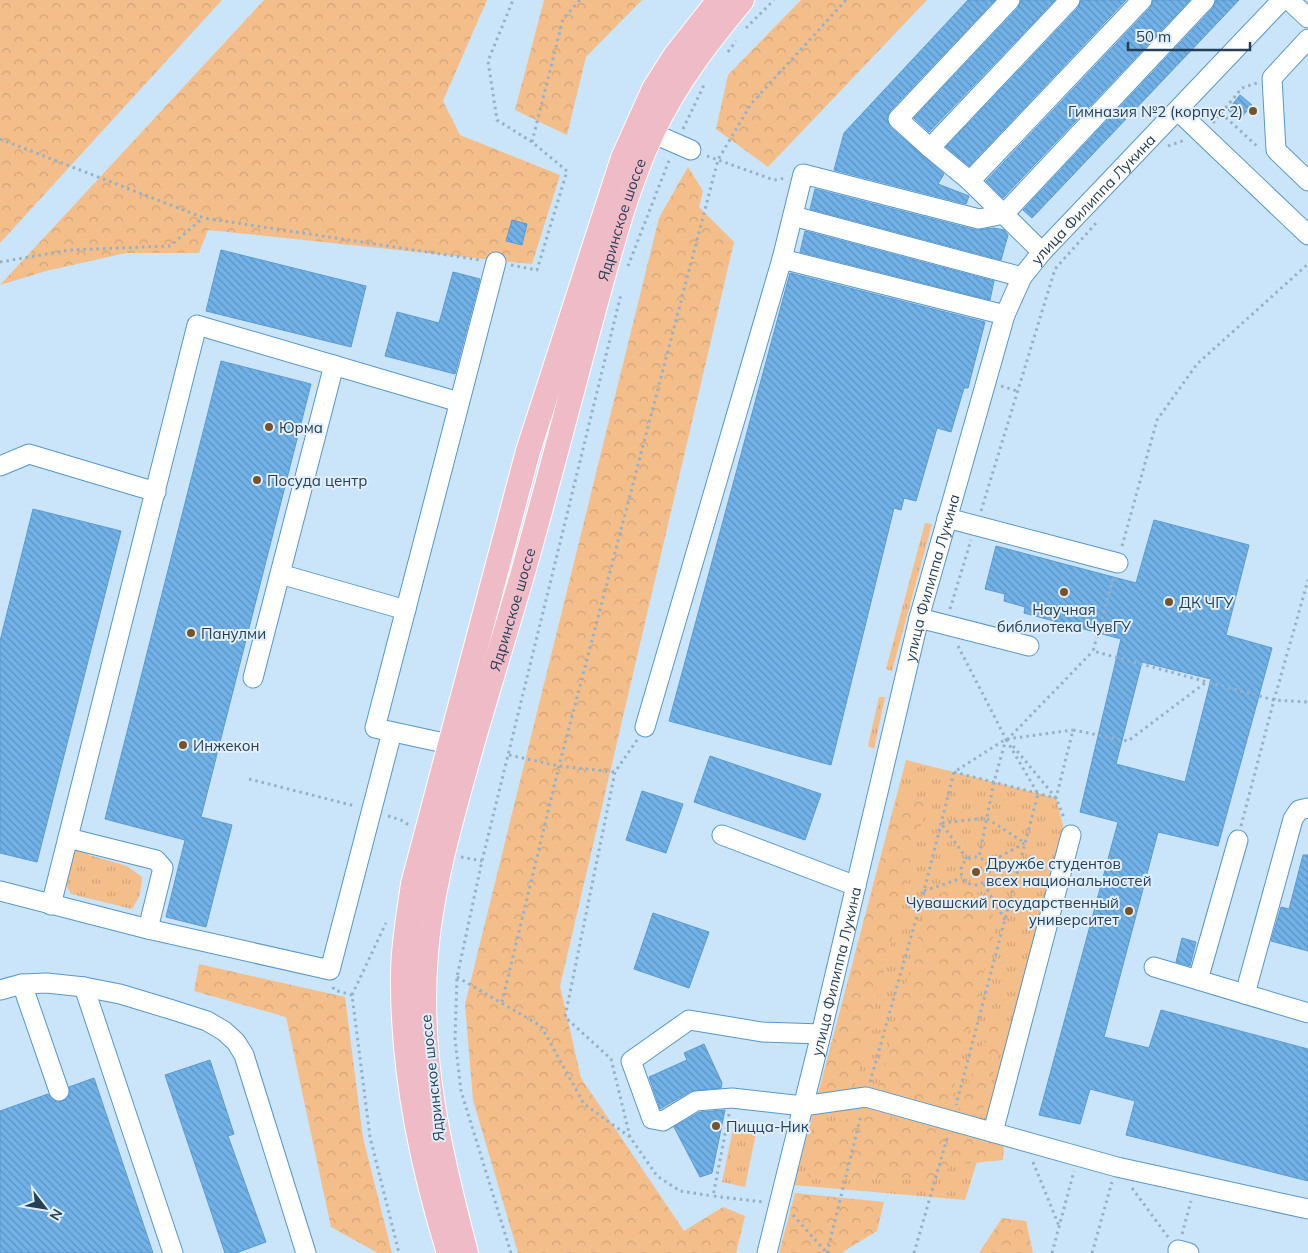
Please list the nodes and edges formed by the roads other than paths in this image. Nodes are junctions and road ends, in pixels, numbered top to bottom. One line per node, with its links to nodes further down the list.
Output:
1 (719, 0): 38 (main road, Ядринское шоссе)
2 (742, 0): 12 (main road, Ядринское шоссе)
3 (1010, 0): 14 (street)
4 (1070, 0): 14 (street)
5 (1142, 0): 15 (street)
6 (1205, 0): 17 (street)
7 (1282, 0): 11 (street, улица Филиппа Лукина)
8 (1289, 0): 9 (street)
9 (1308, 18)
10 (1308, 39): 16 (street)
11 (1178, 111): 19 (street); 20 (street, улица Филиппа Лукина)
12 (652, 132): 13 (street); 38 (main road, Ядринское шоссе)
13 (684, 147)
14 (930, 148): 15 (street)
15 (970, 180): 17 (street)
16 (1308, 181)
17 (1004, 214): 18 (street); 20 (street)
18 (793, 216): 21 (street); 23 (street)
19 (1308, 234)
20 (1042, 252): 23 (street, улица Филиппа Лукина)
21 (782, 259): 24 (street); 36 (street)
22 (496, 262): 26 (street)
23 (1022, 277): 24 (street, улица Филиппа Лукина)
24 (1005, 315): 29 (street, улица Филиппа Лукина)
25 (334, 365): 26 (street); 28 (street); 31 (street)
26 (459, 402): 32 (street)
27 (0, 466): 28 (street)
28 (156, 492): 42 (street)
29 (947, 518): 30 (street); 33 (street, улица Филиппа Лукина)
30 (1118, 563)
31 (280, 574): 32 (street); 35 (street)
32 (406, 610): 37 (street)
33 (919, 618): 34 (street); 44 (street, улица Филиппа Лукина)
34 (1029, 646)
35 (253, 678)
36 (645, 727)
37 (392, 732): 38 (street); 47 (street)
38 (459, 747): 62 (main road, Ядринское шоссе); 63 (main road, Ядринское шоссе)
39 (1308, 808): 53 (street)
40 (722, 835): 44 (street)
41 (1071, 835): 58 (street)
42 (68, 838): 46 (street); 47 (street)
43 (1238, 840): 49 (street)
44 (856, 886): 55 (street, улица Филиппа Лукина)
45 (0, 891): 46 (street)
46 (51, 904): 47 (street)
47 (148, 929)
48 (1154, 968): 49 (street)
49 (1198, 980): 53 (street)
50 (22, 984): 51 (street); 52 (street); 56 (street)
51 (84, 987): 60 (street); 61 (street)
52 (0, 990)
53 (1245, 994): 54 (street)
54 (1308, 1013)
55 (821, 1034): 57 (street, улица Филиппа Лукина); 57 (street)
56 (59, 1090)
57 (803, 1106): 58 (street); 64 (street, улица Филиппа Лукина)
58 (993, 1132): 59 (street)
59 (1308, 1209)
60 (173, 1253)
61 (306, 1253)
62 (449, 1253)
63 (466, 1253)
64 (767, 1253)

